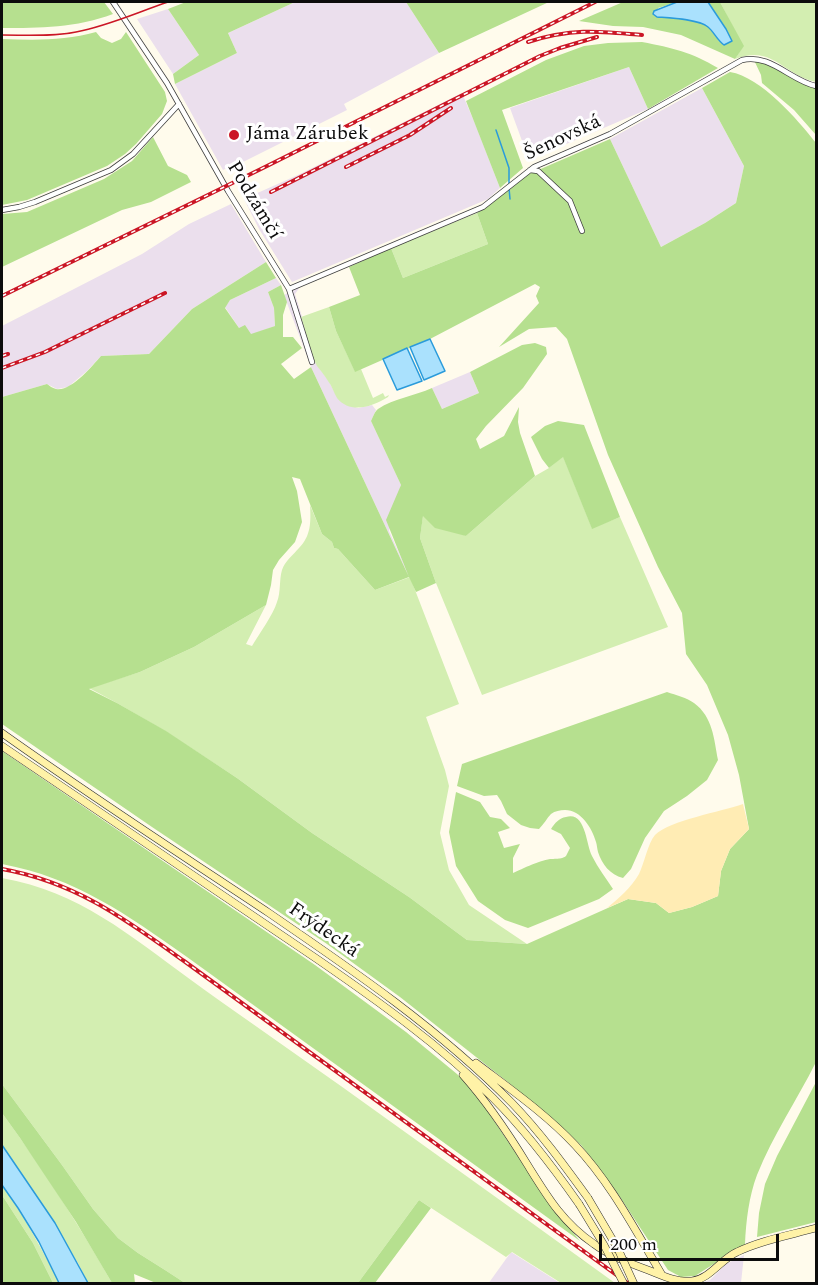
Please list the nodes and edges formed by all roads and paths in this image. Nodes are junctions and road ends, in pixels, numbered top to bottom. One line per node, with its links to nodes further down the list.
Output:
1 (113, 2): 3 (street, Podzámčí)
2 (816, 86): 4 (street, Šenovská)
3 (179, 104): 5 (street); 7 (street, Podzámčí)
4 (529, 170): 6 (street); 7 (street, Šenovská)
5 (2, 210)
6 (582, 231)
7 (289, 289): 8 (street, Podzámčí)
8 (312, 362)
9 (2, 734): 11 (main road, Frýdecká)
10 (2, 746): 12 (main road, Frýdecká)
11 (431, 1029): 14 (main road); 16 (main road, Frýdecká, bridge)
12 (427, 1039): 14 (main road); 15 (main road, Frýdecká, bridge)
13 (816, 1228): 14 (main road)
14 (662, 1275)
15 (624, 1284)
16 (634, 1284)

